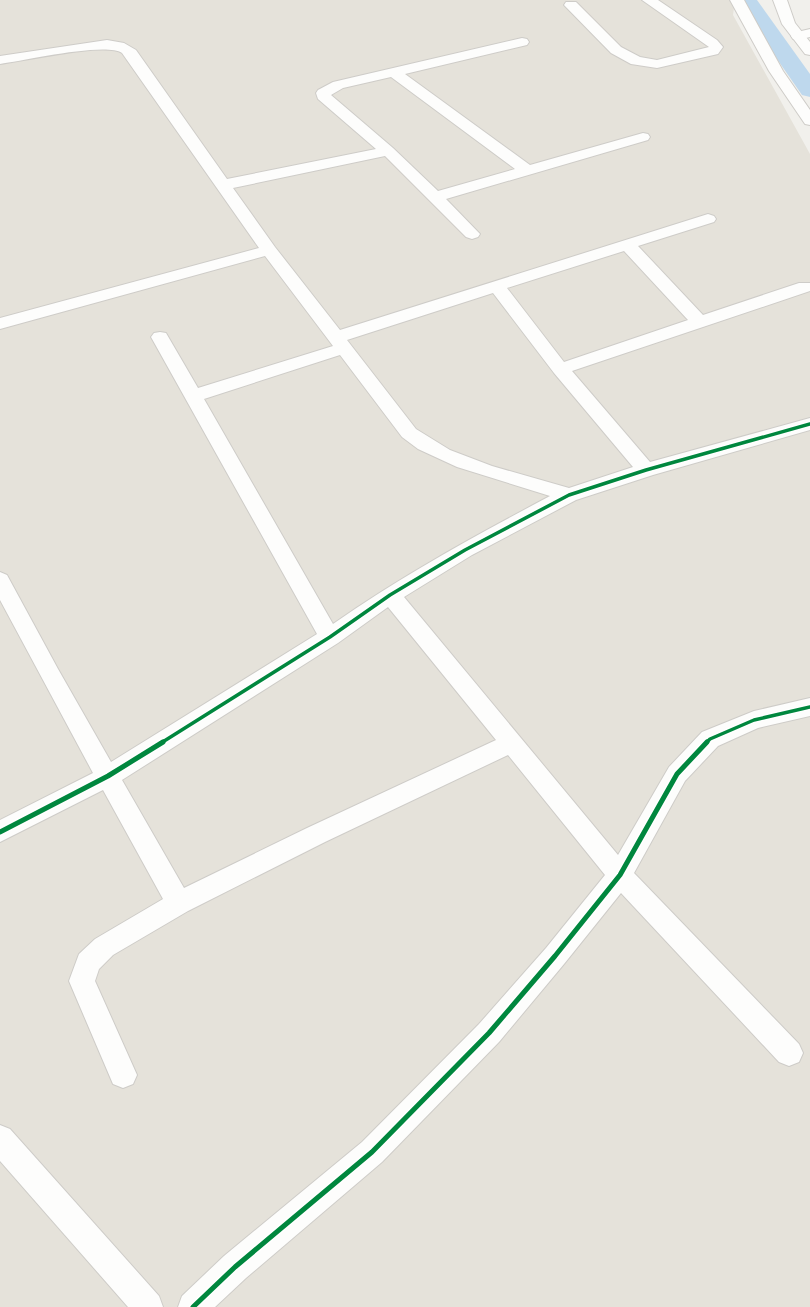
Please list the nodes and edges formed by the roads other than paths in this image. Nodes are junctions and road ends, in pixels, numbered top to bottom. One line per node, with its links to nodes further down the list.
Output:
1 (648, 0): 4 (street)
2 (737, 0): 10 (street)
3 (780, 0): 5 (street)
4 (571, 4)
5 (804, 34): 7 (street)
6 (522, 42): 9 (street)
7 (810, 51)
8 (0, 60): 14 (street)
9 (394, 72): 12 (street); 13 (street)
10 (810, 121)
11 (643, 137): 13 (street)
12 (388, 151): 14 (street); 15 (street)
13 (528, 171): 15 (street)
14 (223, 185): 19 (street)
15 (435, 197): 17 (street)
16 (708, 219): 18 (street)
17 (472, 234)
18 (627, 244): 20 (street); 22 (street)
19 (269, 250): 23 (street); 25 (street)
20 (497, 287): 25 (street); 26 (street)
21 (805, 287): 22 (street)
22 (700, 322): 26 (street)
23 (0, 324)
24 (160, 336): 27 (street)
25 (341, 343): 27 (street); 30 (street)
26 (560, 369): 29 (street)
27 (194, 396): 33 (street)
28 (810, 424): 29 (street)
29 (646, 470): 30 (street)
30 (569, 495): 32 (street)
31 (0, 580): 36 (street)
32 (390, 595): 33 (street); 35 (street)
33 (330, 637): 36 (street)
34 (810, 707): 38 (street)
35 (512, 743): 38 (street); 39 (street)
36 (108, 776): 37 (street); 39 (street)
37 (0, 832)
38 (620, 874): 40 (street); 44 (street)
39 (179, 903): 41 (street)
40 (789, 1053)
41 (123, 1076)
42 (0, 1139): 43 (street)
43 (148, 1307)
44 (193, 1307)

